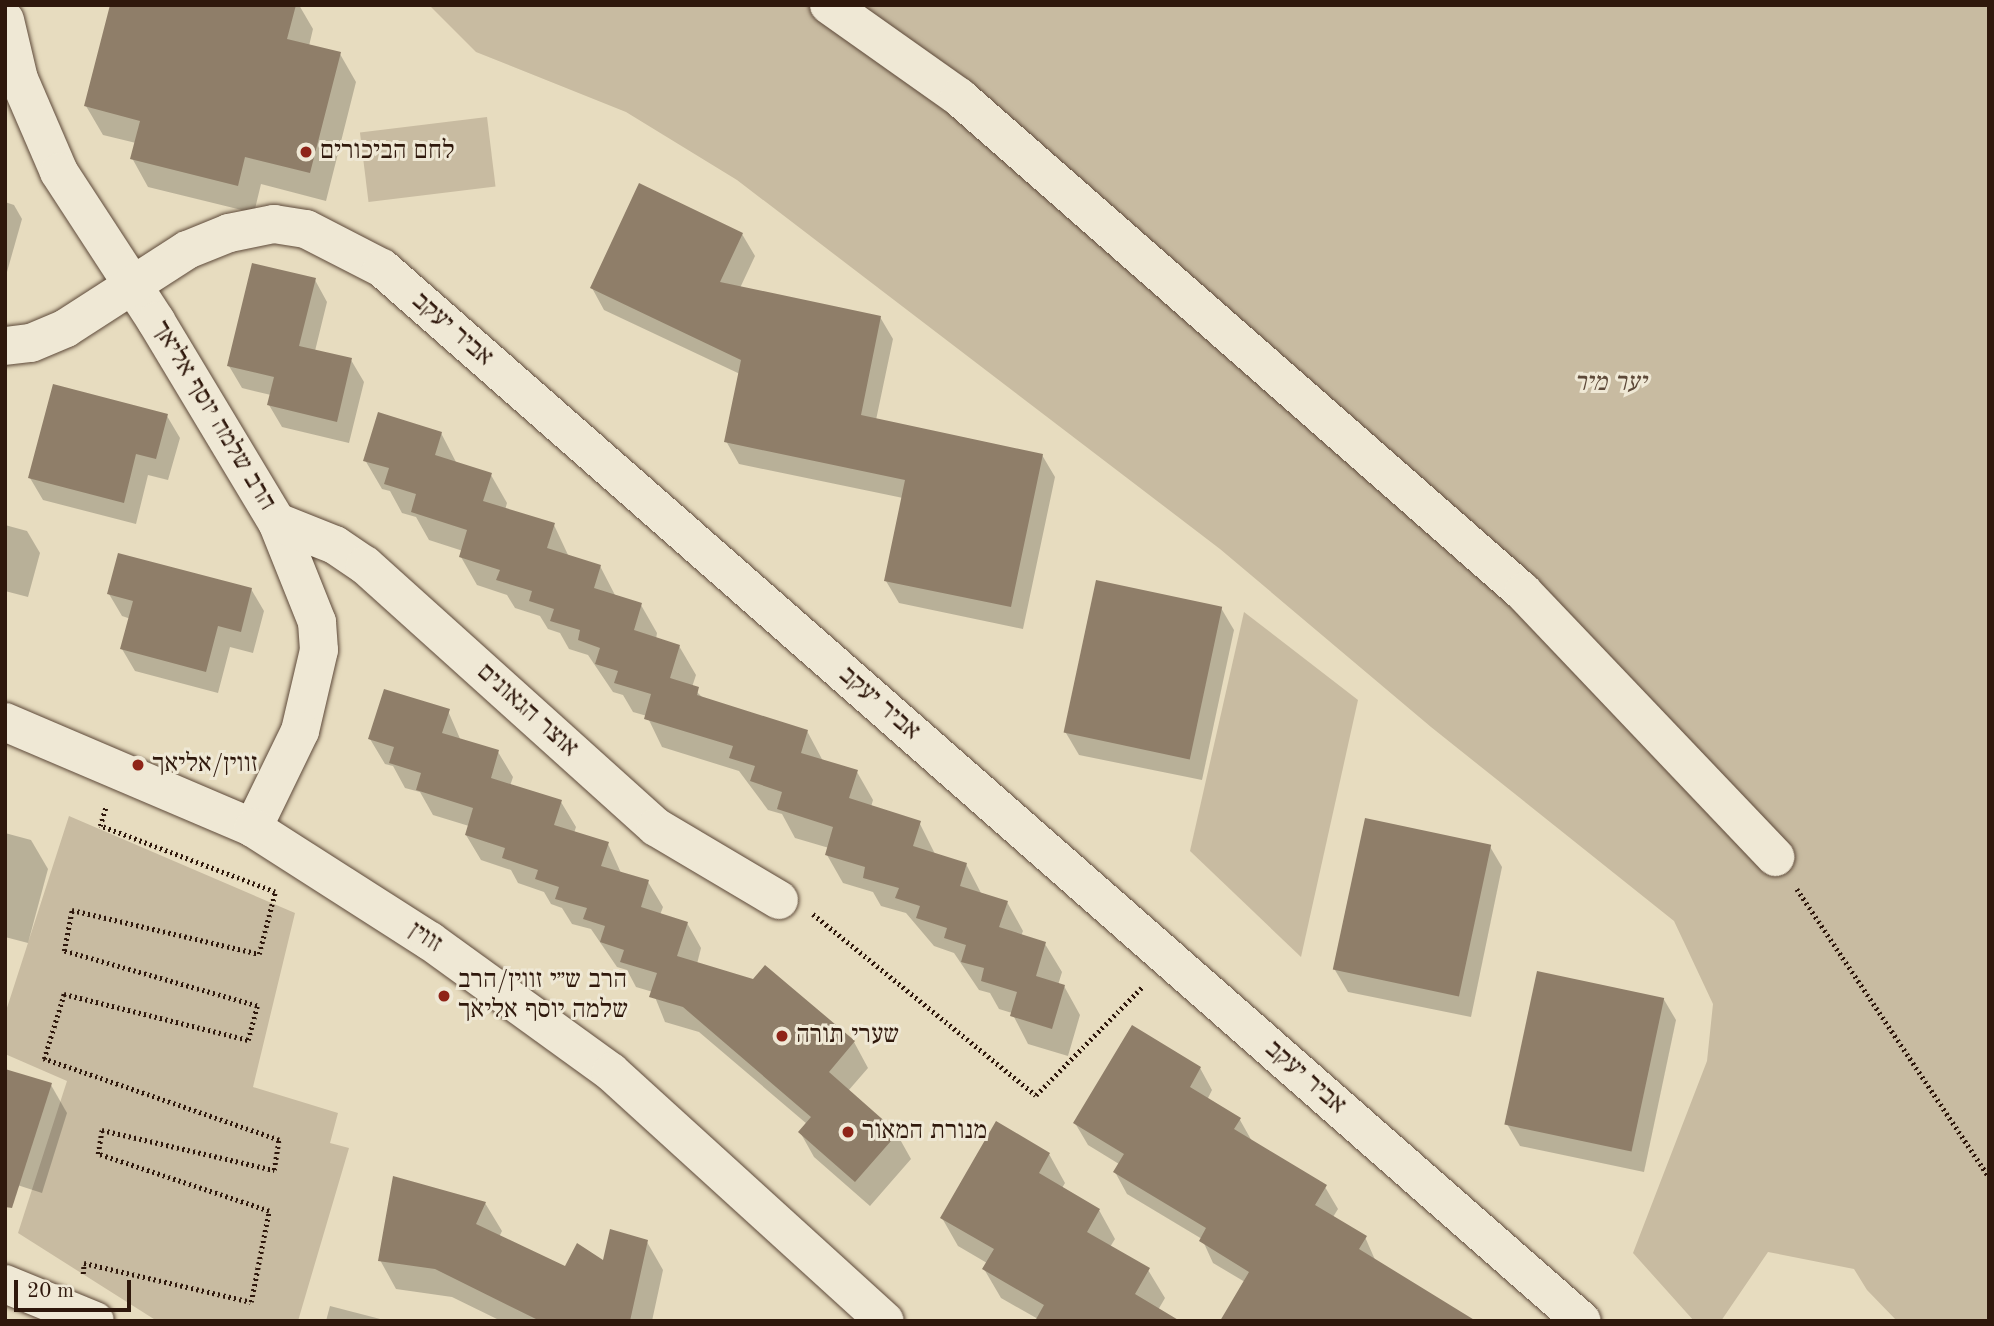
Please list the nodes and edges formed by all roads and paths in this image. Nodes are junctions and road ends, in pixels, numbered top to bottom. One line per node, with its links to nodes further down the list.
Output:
1 (829, 5): 9 (street)
2 (5, 20): 3 (street, הרב שלמה יוסף אליאך)
3 (131, 285): 4 (street, אביר יעקב); 5 (street, הרב שלמה יוסף אליאך); 11 (street, אביר יעקב)
4 (5, 346)
5 (276, 522): 8 (street, הרב שלמה יוסף אליאך); 10 (street, אוצר הגאונים)
6 (5, 722): 7 (street, זווין)
7 (119, 768): 8 (street, זווין); 14 (path)
8 (253, 828): 15 (street, זווין)
9 (1775, 856): 12 (path)
10 (779, 900): 11 (path)
11 (1170, 959): 16 (street, אביר יעקב)
12 (1989, 1177)
13 (5, 1284): 14 (street)
14 (88, 1317)
15 (885, 1321)
16 (1582, 1321)

